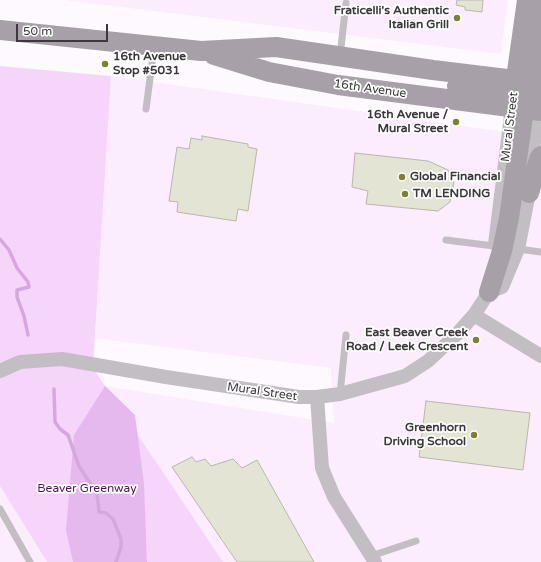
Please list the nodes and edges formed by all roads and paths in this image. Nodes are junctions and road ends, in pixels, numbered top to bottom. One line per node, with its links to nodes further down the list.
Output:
1 (527, 0): 8 (main road)
2 (346, 3): 7 (lane)
3 (541, 6): 8 (main road)
4 (0, 30): 5 (main road, 16th Avenue)
5 (154, 46): 6 (main road, 16th Avenue); 9 (lane)
6 (201, 51): 7 (main road, 16th Avenue); 8 (main road, 16th Avenue)
7 (340, 56): 8 (main road, 16th Avenue)
8 (529, 94): 11 (street, Mural Street); 13 (street, Mural Street); 16 (main road)
9 (146, 109)
10 (541, 156): 11 (main road)
11 (529, 193): 14 (street, Mural Street)
12 (446, 240): 13 (lane)
13 (494, 246): 16 (street, Mural Street)
14 (518, 249): 15 (lane); 16 (street, Mural Street)
15 (541, 252)
16 (489, 292): 17 (street, Mural Street)
17 (474, 315): 19 (street); 21 (street, Mural Street)
18 (346, 335): 21 (lane)
19 (541, 356)
20 (0, 371): 22 (street, Mural Street)
21 (340, 394): 22 (street, Mural Street)
22 (317, 397): 25 (street)
23 (0, 509): 26 (lane)
24 (416, 541): 25 (lane)
25 (373, 559)
26 (30, 562)

